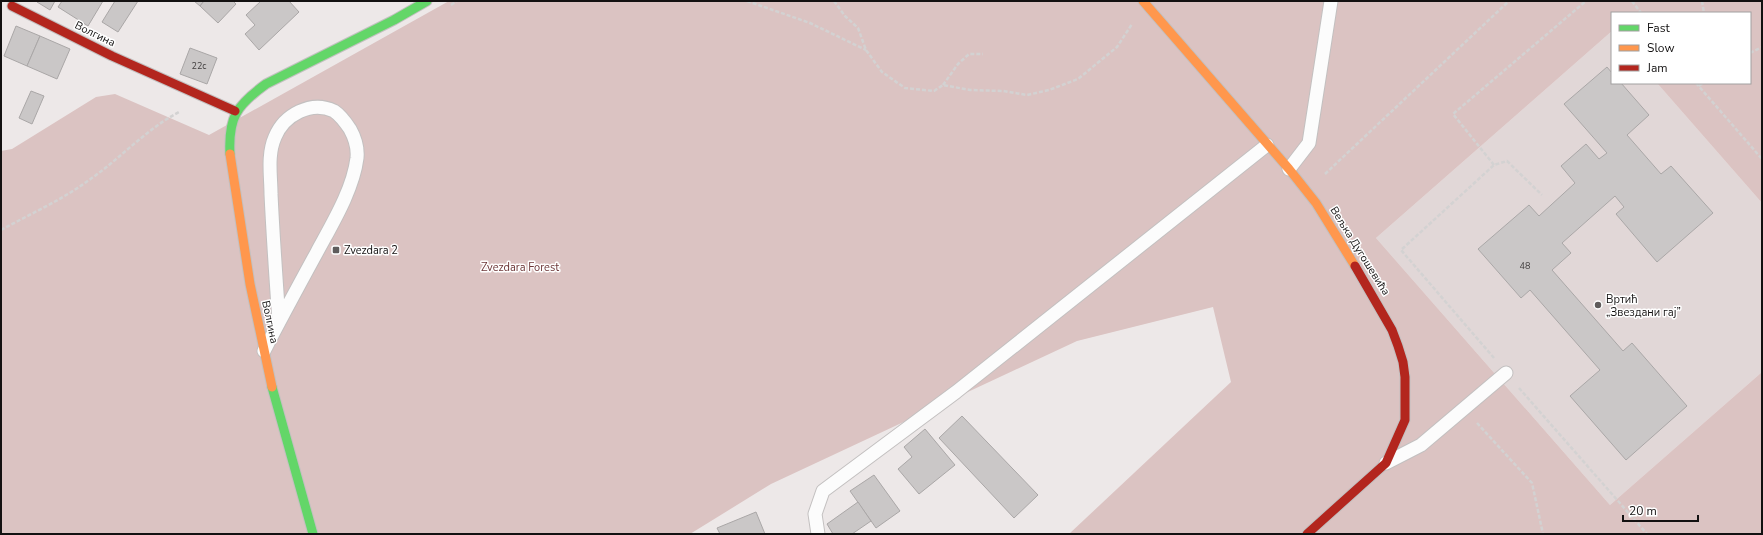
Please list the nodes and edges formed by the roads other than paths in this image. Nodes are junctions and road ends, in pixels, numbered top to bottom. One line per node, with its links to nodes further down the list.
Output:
1 (427, 1): 5 (street)
2 (1331, 1): 7 (lane)
3 (1144, 2): 6 (street, Вељка Дугошевића)
4 (12, 6): 5 (street, Волгина)
5 (235, 111): 9 (street, Волгина)
6 (1267, 145): 7 (street, Вељка Дугошевића); 13 (lane)
7 (1289, 169): 11 (street, Вељка Дугошевића)
8 (279, 321): 8 (lane); 9 (lane)
9 (264, 351): 12 (street, Волгина)
10 (1506, 373): 11 (lane)
11 (1386, 463): 14 (street, Вељка Дугошевића)
12 (313, 534)
13 (818, 534)
14 (1307, 534)

